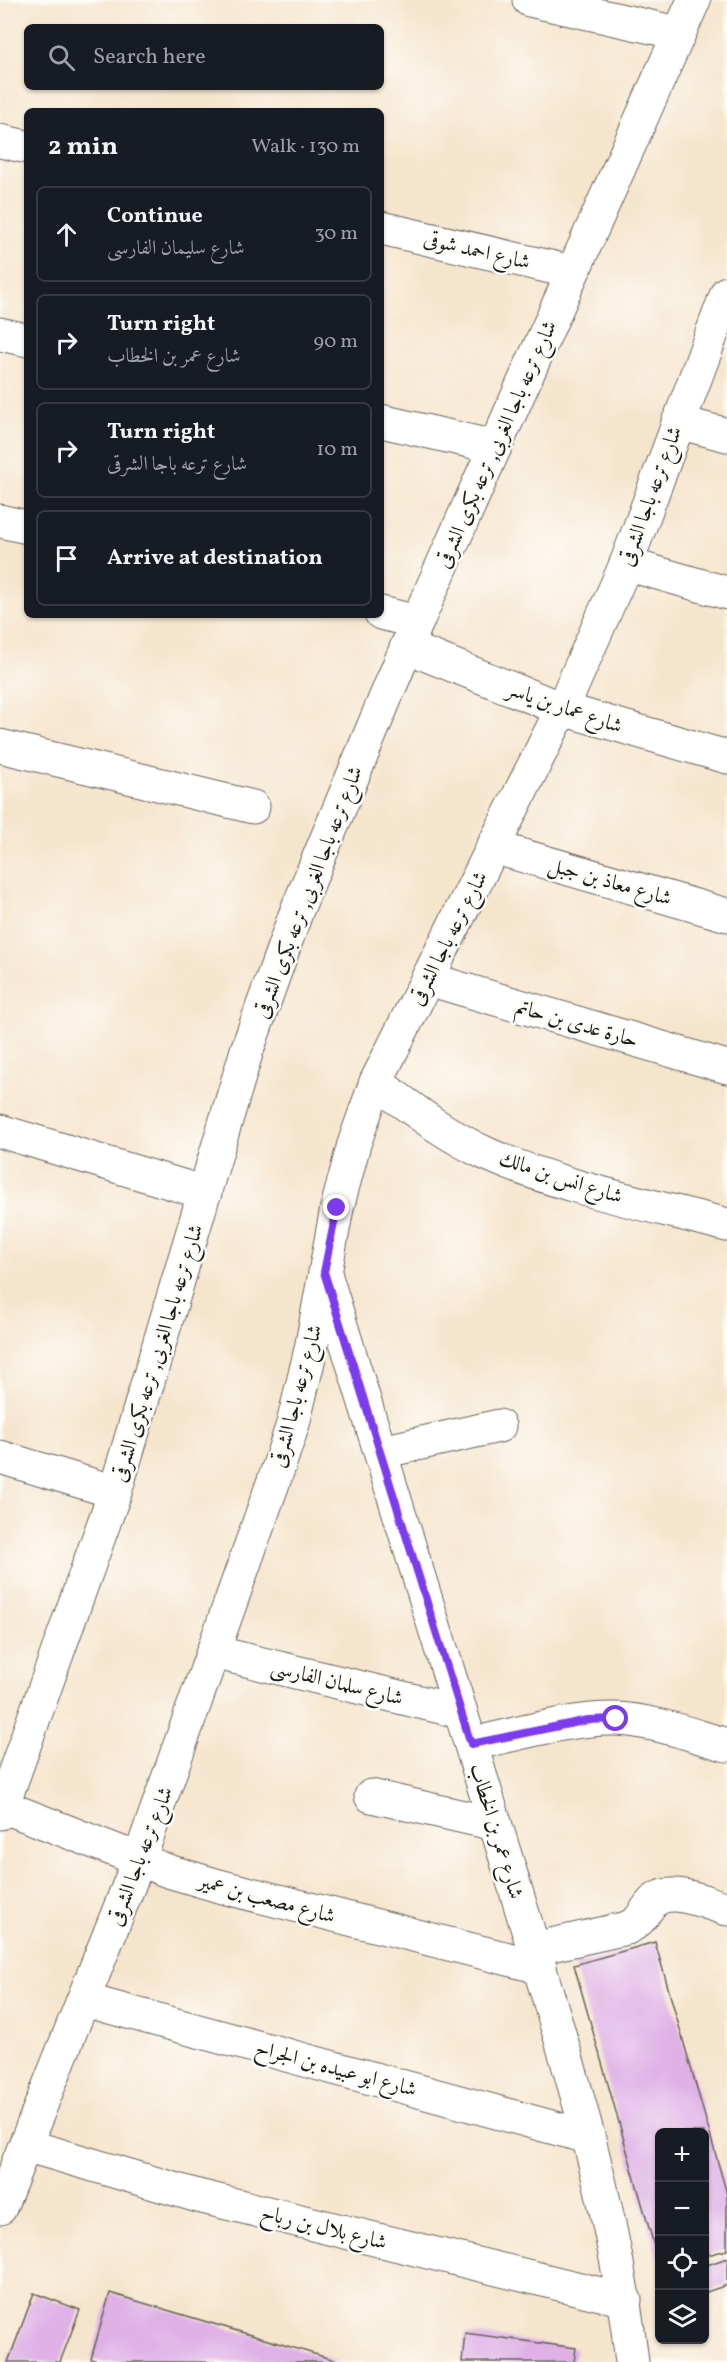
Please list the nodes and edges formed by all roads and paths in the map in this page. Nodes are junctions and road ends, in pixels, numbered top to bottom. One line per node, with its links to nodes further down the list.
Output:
1 (530, 0): 3 (street)
2 (694, 0): 3 (street, شارع ترعه باجا الغربى, ترعه بكرى الشرقى)
3 (678, 33): 7 (street, شارع ترعه باجا الغربى, ترعه بكرى الشرقى)
4 (0, 141): 5 (street)
5 (24, 146)
6 (384, 229): 7 (street, شارع احمد شوقى)
7 (572, 272): 15 (street, شارع ترعه باجا الغربى, ترعه بكرى الشرقى)
8 (727, 293): 10 (street, شارع ترعه باجا الشرقى)
9 (0, 334): 11 (street)
10 (718, 338): 13 (street, شارع ترعه باجا الشرقى)
11 (24, 339)
12 (384, 422): 15 (street)
13 (678, 422): 14 (street); 18 (street, شارع ترعه باجا الشرقى)
14 (727, 435)
15 (495, 447): 21 (street, شارع ترعه باجا الغربى, ترعه بكرى الشرقى)
16 (0, 521): 17 (street)
17 (24, 526)
18 (626, 564): 19 (street); 22 (street, شارع ترعه باجا الشرقى)
19 (727, 593)
20 (384, 615): 21 (street, شارع عمار بن ياسر)
21 (412, 634): 22 (street, شارع عمار بن ياسر); 32 (street, شارع ترعه باجا الغربى, ترعه بكرى الشرقى)
22 (562, 709): 24 (street, شارع عمار بن ياسر); 26 (street, شارع ترعه باجا الشرقى)
23 (0, 746): 25 (street)
24 (727, 757)
25 (253, 807)
26 (493, 847): 27 (street, شارع معاذ بن جبل); 28 (street, شارع ترعه باجا الشرقى)
27 (727, 915)
28 (428, 979): 29 (street, حارة عدى بن حاتم); 30 (street, شارع ترعه باجا الشرقى)
29 (727, 1067)
30 (376, 1082): 33 (street, شارع انس بن مالك); 34 (street, شارع ترعه باجا الشرقى)
31 (0, 1131): 32 (street)
32 (205, 1193): 38 (street, شارع ترعه باجا الغربى, ترعه بكرى الشرقى)
33 (727, 1225)
34 (324, 1272): 36 (street, شارع عمر بن الخطاب); 39 (street, شارع ترعه باجا الشرقى)
35 (499, 1426): 36 (street)
36 (381, 1452): 40 (street, شارع عمر بن الخطاب)
37 (0, 1457): 38 (street)
38 (115, 1492): 44 (street, شارع ترعه باجا الغربى, ترعه بكرى الشرقى)
39 (213, 1652): 40 (street, شارع سلمان الفارسى); 46 (street, شارع ترعه باجا الشرقى)
40 (461, 1712): 41 (street, شارع عمر بن الخطاب)
41 (471, 1744): 42 (street); 45 (street, شارع عمر بن الخطاب)
42 (727, 1745)
43 (370, 1796): 45 (street)
44 (1, 1810): 46 (street, شارع مصعب بن عمير)
45 (495, 1824): 48 (street, شارع عمر بن الخطاب)
46 (140, 1860): 48 (street, شارع مصعب بن عمير); 49 (street, شارع ترعه باجا الشرقى)
47 (727, 1909): 48 (street)
48 (536, 1958): 50 (street, شارع عمر بن الخطاب)
49 (84, 2000): 50 (street, شارع ابو عبيده بن الجراح); 51 (street, شارع ترعه باجا الشرقى)
50 (588, 2137): 53 (street, شارع عمر بن الخطاب)
51 (25, 2145): 52 (street, شارع ترعه باجا الشرقى); 53 (street, شارع بلال بن رباح)
52 (0, 2208)
53 (626, 2300): 54 (street, شارع عمر بن الخطاب)
54 (632, 2362)

